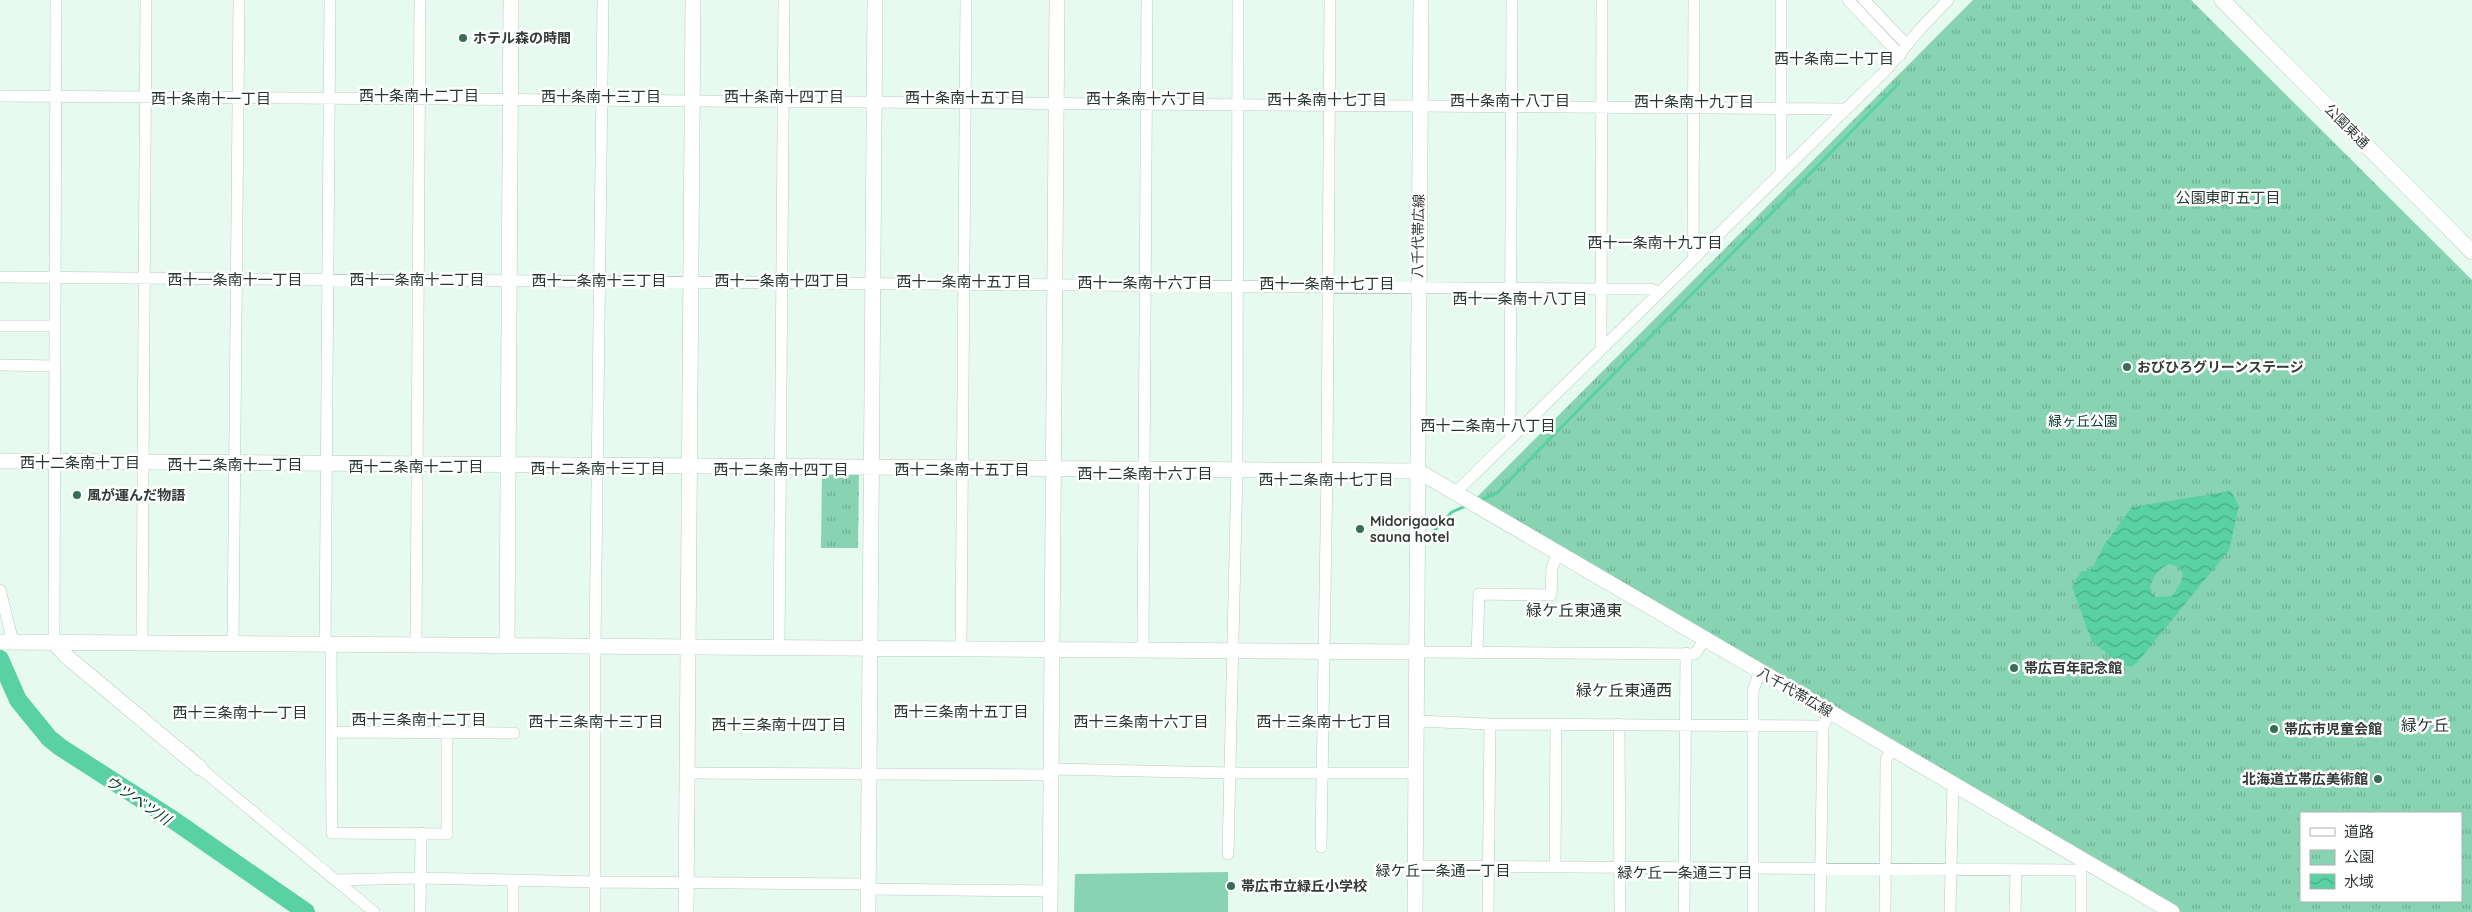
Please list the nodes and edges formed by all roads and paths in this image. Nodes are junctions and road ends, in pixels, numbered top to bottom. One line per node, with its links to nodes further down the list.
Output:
1 (56, 0): 28 (street)
2 (146, 0): 29 (street)
3 (239, 0): 30 (street)
4 (330, 0): 31 (street)
5 (420, 0): 32 (street)
6 (511, 0): 33 (street)
7 (603, 0): 34 (street)
8 (693, 0): 35 (street)
9 (784, 0): 36 (street)
10 (875, 0): 37 (street)
11 (966, 0): 38 (street)
12 (1056, 0): 39 (street)
13 (1147, 0): 40 (street)
14 (1238, 0): 41 (street)
15 (1330, 0): 42 (street)
16 (1421, 0): 43 (street, 八千代帯広線)
17 (1512, 0): 44 (street)
18 (1602, 0): 45 (street)
19 (1694, 0): 46 (street)
20 (1781, 0): 47 (street)
21 (1848, 0): 26 (street)
22 (1864, 0): 25 (street)
23 (1948, 0): 25 (street)
24 (2224, 1): 50 (street, 公園東通)
25 (1907, 46): 26 (street)
26 (1900, 55): 48 (street)
27 (0, 96): 28 (street)
28 (54, 96): 29 (street); 54 (street)
29 (145, 97): 30 (street); 53 (street)
30 (238, 97): 31 (street); 56 (street)
31 (328, 98): 32 (street); 55 (street)
32 (421, 98): 33 (street); 57 (street)
33 (510, 99): 34 (street); 58 (street)
34 (603, 100): 35 (street); 59 (street)
35 (693, 100): 36 (street); 60 (street)
36 (783, 101): 37 (street); 61 (street)
37 (875, 102): 38 (street); 62 (street)
38 (965, 102): 39 (street); 63 (street)
39 (1056, 103): 40 (street); 64 (street)
40 (1147, 104): 41 (street); 65 (street)
41 (1238, 104): 42 (street); 66 (street)
42 (1329, 105): 43 (street); 67 (street)
43 (1420, 105): 44 (street); 68 (street, 八千代帯広線)
44 (1510, 105): 45 (street); 69 (street)
45 (1602, 106): 46 (street); 70 (street)
46 (1694, 108): 47 (street); 51 (street)
47 (1782, 108): 48 (street); 49 (street)
48 (1845, 109): 49 (street)
49 (1781, 172): 51 (street)
50 (2472, 252)
51 (1693, 258): 71 (street)
52 (0, 277): 54 (street)
53 (144, 278): 54 (street); 56 (street); 78 (street)
54 (54, 279): 73 (street)
55 (327, 279): 56 (street); 57 (street); 82 (street)
56 (237, 280): 81 (street)
57 (418, 280): 58 (street); 83 (street)
58 (509, 281): 59 (street); 84 (street)
59 (599, 282): 60 (street); 85 (street)
60 (690, 283): 61 (street); 86 (street)
61 (782, 284): 62 (street); 88 (street)
62 (873, 284): 63 (street); 87 (street)
63 (964, 284): 64 (street); 89 (street)
64 (1056, 285): 65 (street); 90 (street)
65 (1146, 286): 66 (street); 93 (street)
66 (1237, 286): 67 (street); 91 (street)
67 (1328, 287): 68 (street); 92 (street)
68 (1417, 287): 69 (street); 94 (street, 八千代帯広線)
69 (1510, 289): 70 (street); 77 (street)
70 (1601, 289): 71 (street); 74 (street)
71 (1660, 292): 74 (street)
72 (0, 326): 73 (street)
73 (54, 326): 76 (street)
74 (1601, 347): 77 (street)
75 (0, 365): 76 (street)
76 (54, 366): 80 (street)
77 (1510, 438): 95 (street)
78 (144, 460): 80 (street, 八千代帯広線); 81 (street, 八千代帯広線); 101 (street)
79 (0, 461): 80 (street, 八千代帯広線)
80 (54, 461): 100 (street)
81 (235, 462): 82 (street, 八千代帯広線); 102 (street)
82 (327, 463): 83 (street, 八千代帯広線); 103 (street)
83 (416, 463): 84 (street, 八千代帯広線); 104 (street)
84 (508, 464): 85 (street, 八千代帯広線); 106 (street)
85 (599, 464): 86 (street, 八千代帯広線); 107 (street)
86 (690, 465): 88 (street, 八千代帯広線); 105 (street)
87 (872, 465): 88 (street, 八千代帯広線); 89 (street, 八千代帯広線); 109 (street)
88 (781, 466): 108 (street)
89 (962, 467): 90 (street, 八千代帯広線); 111 (street)
90 (1055, 468): 93 (street, 八千代帯広線); 110 (street)
91 (1236, 469): 92 (street, 八千代帯広線); 93 (street, 八千代帯広線); 113 (street)
92 (1327, 469): 94 (street, 八千代帯広線); 114 (street)
93 (1146, 470): 112 (street)
94 (1418, 471): 95 (street, 八千代帯広線); 115 (street)
95 (1456, 493): 96 (street, 八千代帯広線)
96 (1558, 552): 98 (street, 八千代帯広線); 116 (street)
97 (0, 590): 99 (street)
98 (1705, 639): 117 (street); 118 (street, 八千代帯広線)
99 (5, 642): 100 (street)
100 (54, 642): 101 (street); 131 (street)
101 (142, 642): 102 (street)
102 (232, 643): 103 (street)
103 (328, 644): 104 (street); 127 (street)
104 (416, 645): 106 (street)
105 (688, 645): 107 (street); 108 (street); 134 (street)
106 (507, 646): 107 (street)
107 (595, 646): 156 (street)
108 (779, 647): 109 (street)
109 (870, 648): 111 (street); 132 (street)
110 (1053, 648): 111 (street); 112 (street); 133 (street)
111 (961, 649)
112 (1143, 650): 113 (street)
113 (1234, 651): 114 (street); 135 (street)
114 (1324, 651): 115 (street); 136 (street)
115 (1416, 652): 116 (street); 120 (street)
116 (1477, 652): 117 (street)
117 (1686, 654): 124 (street)
118 (1760, 671): 119 (street, 八千代帯広線); 125 (street)
119 (1830, 712): 126 (street); 130 (street, 八千代帯広線)
120 (1416, 721): 121 (street); 137 (street)
121 (1490, 724): 122 (street); 144 (street)
122 (1556, 724): 123 (street); 145 (street)
123 (1619, 724): 124 (street); 146 (street)
124 (1685, 725): 125 (street); 147 (street)
125 (1754, 725): 126 (street); 148 (street)
126 (1823, 726): 149 (street)
127 (331, 732): 128 (street); 139 (street)
128 (447, 732): 129 (street); 139 (street)
129 (514, 733)
130 (1892, 748): 138 (street, 八千代帯広線); 150 (street)
131 (200, 768): 154 (street)
132 (869, 772): 133 (street); 134 (street); 158 (street)
133 (1052, 772): 135 (street); 159 (street)
134 (687, 773): 157 (street)
135 (1231, 773): 136 (street); 141 (street)
136 (1322, 773): 137 (street); 140 (street)
137 (1416, 773): 143 (street)
138 (1953, 784): 142 (street, 八千代帯広線); 151 (street)
139 (421, 834): 153 (street)
140 (1321, 846)
141 (1228, 854)
142 (2083, 865): 152 (street); 176 (street); 177 (street, 八千代帯広線)
143 (1415, 866): 144 (street); 167 (street)
144 (1488, 866): 145 (street); 168 (street)
145 (1555, 867): 146 (street)
146 (1620, 867): 147 (street); 169 (street)
147 (1684, 867): 148 (street); 170 (street)
148 (1753, 868): 149 (street); 171 (street)
149 (1820, 868): 150 (street); 172 (street)
150 (1885, 869): 151 (street); 173 (street)
151 (1951, 869): 152 (street); 174 (street)
152 (2016, 870): 175 (street)
153 (420, 878): 154 (street); 155 (street); 161 (street)
154 (336, 880): 160 (street)
155 (513, 881): 156 (street); 162 (street)
156 (595, 882): 157 (street); 163 (street)
157 (686, 882): 158 (street); 164 (street)
158 (869, 886): 159 (street); 165 (street)
159 (1050, 891): 166 (street)
160 (374, 912)
161 (420, 912)
162 (513, 912)
163 (595, 912)
164 (686, 912)
165 (868, 912)
166 (1050, 912)
167 (1415, 912)
168 (1488, 912)
169 (1620, 912)
170 (1684, 912)
171 (1753, 912)
172 (1820, 912)
173 (1885, 912)
174 (1950, 912)
175 (2015, 912)
176 (2081, 912)
177 (2172, 912)

